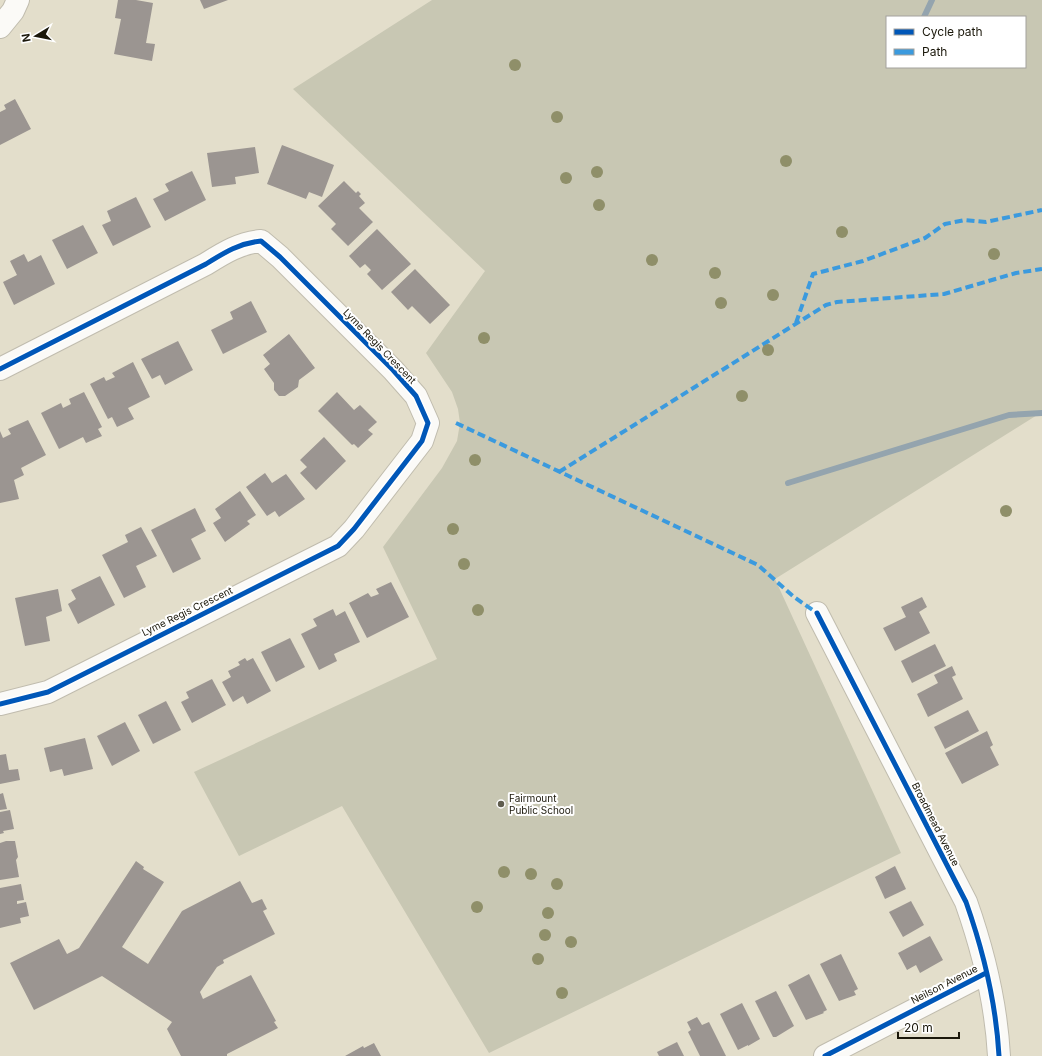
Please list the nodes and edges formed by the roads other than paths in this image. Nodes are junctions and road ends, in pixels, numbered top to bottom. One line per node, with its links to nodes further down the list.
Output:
1 (18, 0): 2 (street)
2 (0, 27)
3 (0, 369): 5 (street, Lyme Regis Crescent)
4 (817, 613): 6 (street, Broadmead Avenue)
5 (0, 704)
6 (986, 973): 7 (street, Neilson Avenue); 8 (street, Broadmead Avenue)
7 (825, 1056)
8 (999, 1056)

